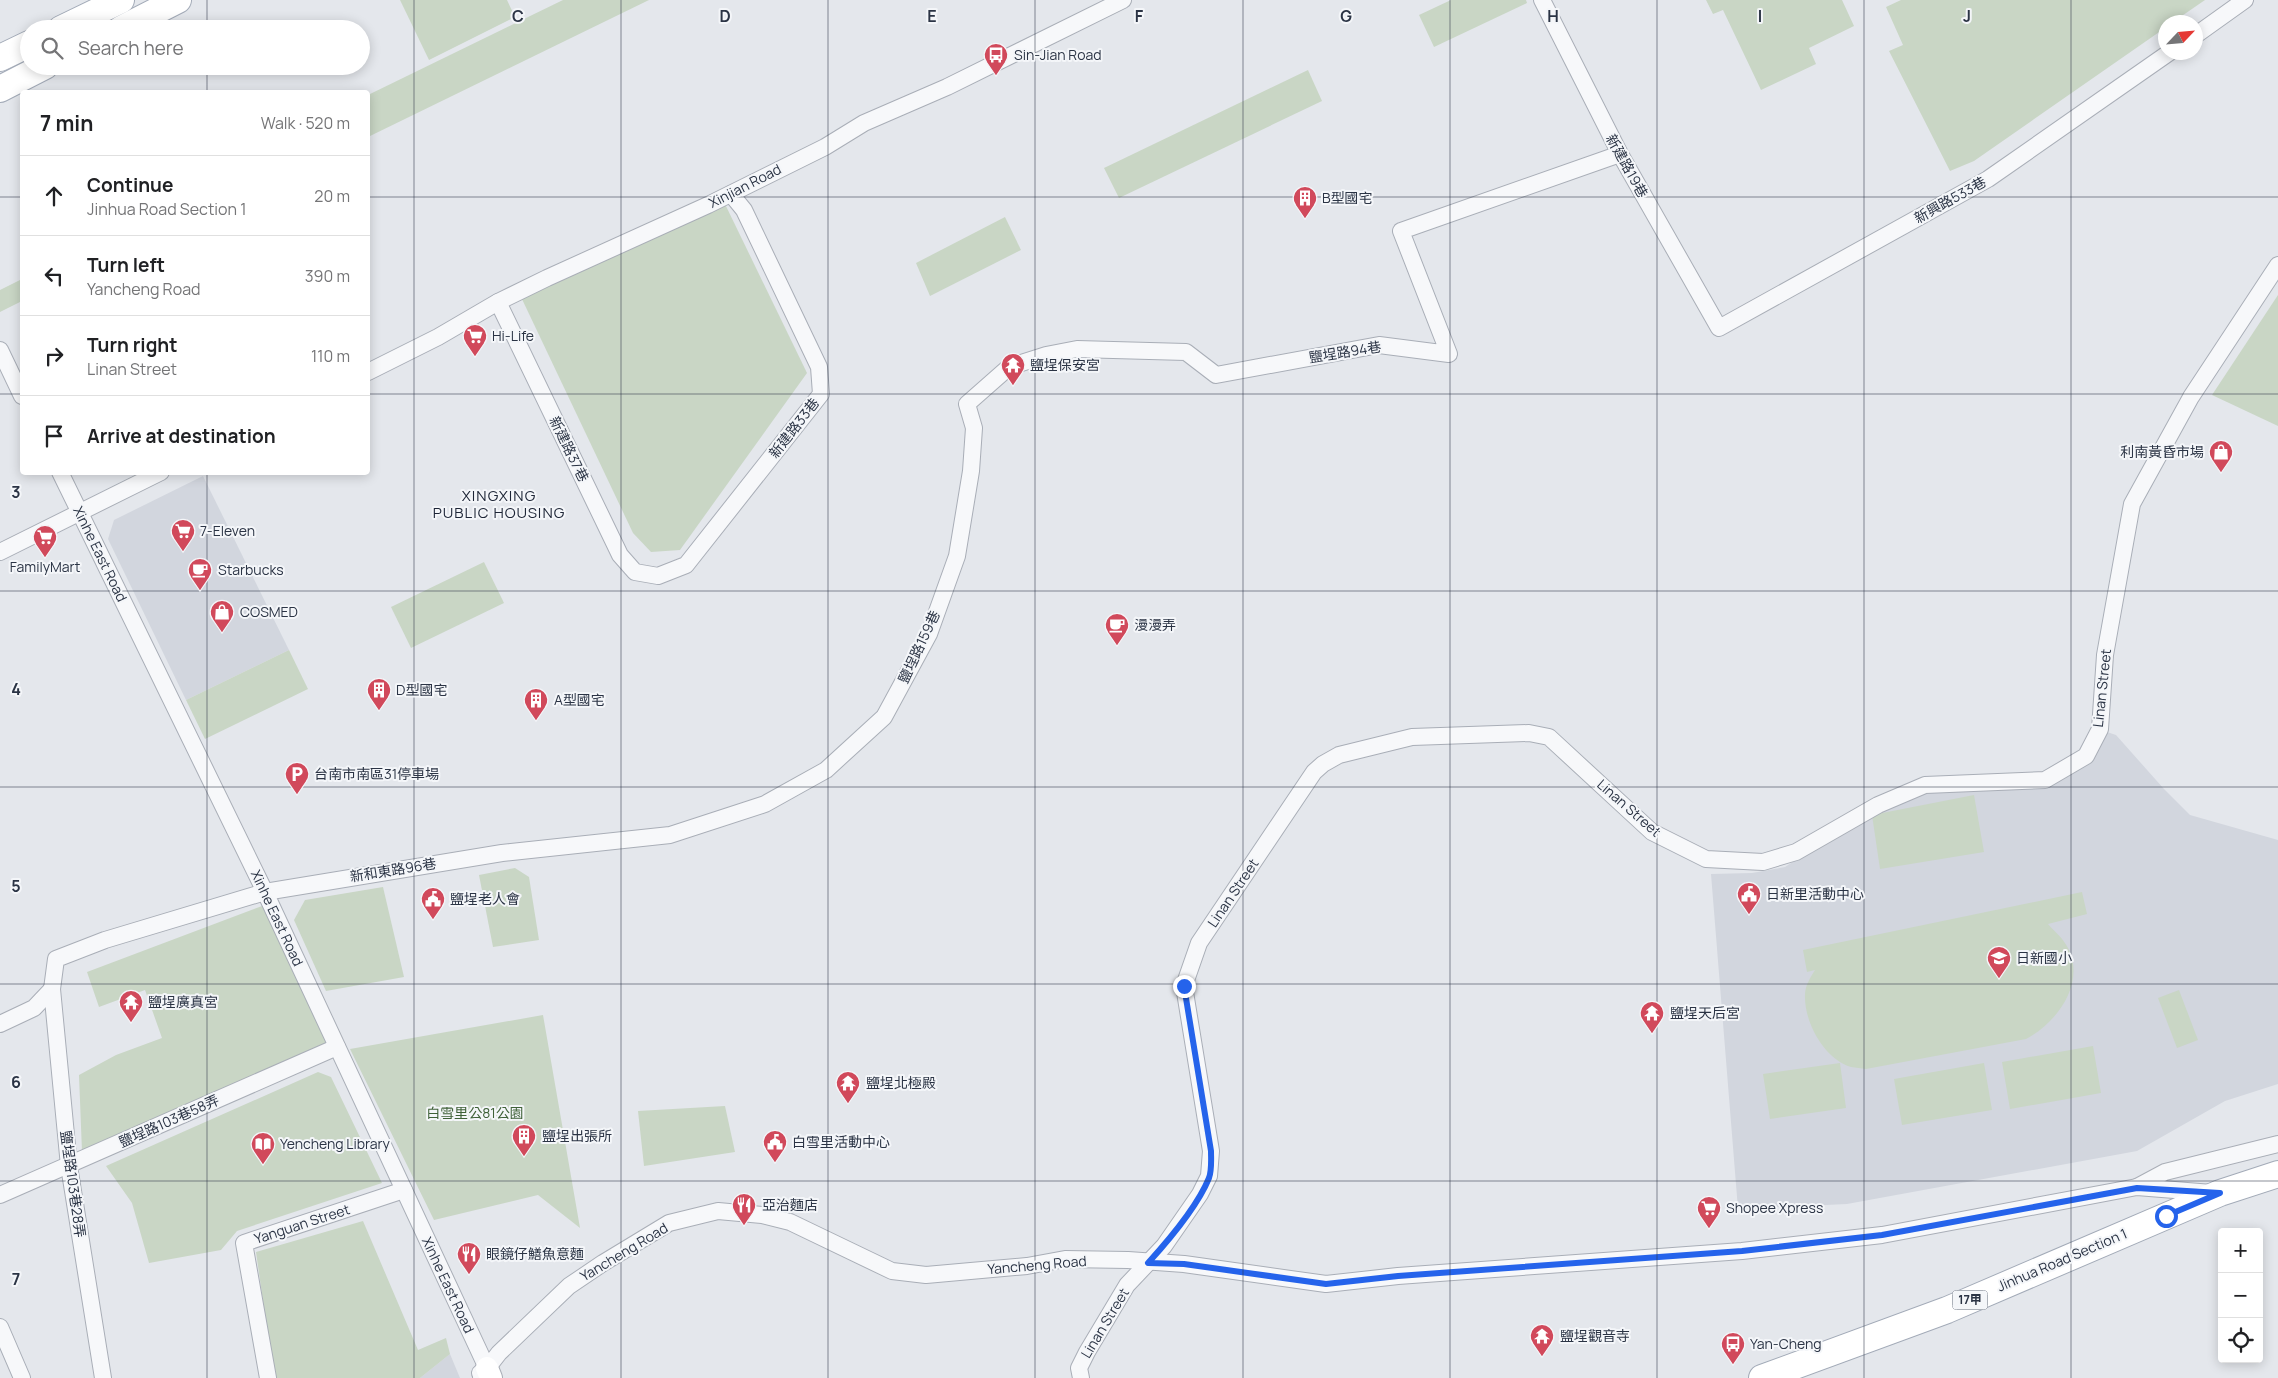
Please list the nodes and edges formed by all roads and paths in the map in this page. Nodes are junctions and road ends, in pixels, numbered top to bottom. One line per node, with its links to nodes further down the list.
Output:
1 (121, 0): 6 (main road)
2 (178, 0): 7 (main road)
3 (1123, 0): 15 (street, Xinjian Road)
4 (1542, 0): 14 (street, 新建路19巷)
5 (2245, 0): 8 (street)
6 (80, 20)
7 (139, 20)
8 (2203, 30)
9 (20, 48): 10 (main road)
10 (0, 58)
11 (2159, 60): 18 (street, 新興路533巷)
12 (27, 75): 13 (main road)
13 (0, 88)
14 (1620, 154): 18 (street, 新建路19巷); 22 (street, 鹽埕路94巷)
15 (731, 194): 17 (street, Xinjian Road); 27 (street, 新建路33巷)
16 (2278, 265): 40 (street, Linan Street)
17 (498, 302): 20 (street, Xinjian Road); 27 (street, 新建路37巷)
18 (1719, 328)
19 (0, 350): 21 (street)
20 (370, 371)
21 (20, 392)
22 (974, 428): 28 (street, 鹽埕路159巷)
23 (62, 475): 25 (street, Xinhe East Road)
24 (155, 475): 25 (street)
25 (80, 511): 26 (street); 29 (street, Xinhe East Road)
26 (0, 552)
27 (658, 576)
28 (765, 804): 29 (street, 新和東路96巷)
29 (265, 892): 30 (street, 新和東路96巷); 32 (street, Xinhe East Road)
30 (52, 989): 31 (street); 34 (street, 鹽埕路103巷28弄)
31 (0, 1024)
32 (337, 1047): 34 (street, 鹽埕路103巷58弄); 37 (street, Xinhe East Road)
33 (2278, 1144): 36 (street, Yancheng Road)
34 (69, 1166): 39 (street, 鹽埕路103巷58弄); 44 (street, 鹽埕路103巷28弄)
35 (2278, 1174): 38 (main road, Jinhua Road Section 1 / 17甲)
36 (2137, 1188): 38 (street, Yancheng Road); 40 (street, Yancheng Road)
37 (404, 1190): 42 (street, Xinhe East Road); 45 (street, Yanguan Street)
38 (2220, 1193): 47 (main road, Jinhua Road Section 1 / 17甲)
39 (0, 1195)
40 (1148, 1263): 42 (street, Yancheng Road); 46 (street, Linan Street)
41 (0, 1327): 43 (street)
42 (482, 1375)
43 (22, 1378)
44 (103, 1378)
45 (268, 1378)
46 (1080, 1378)
47 (1762, 1378)

